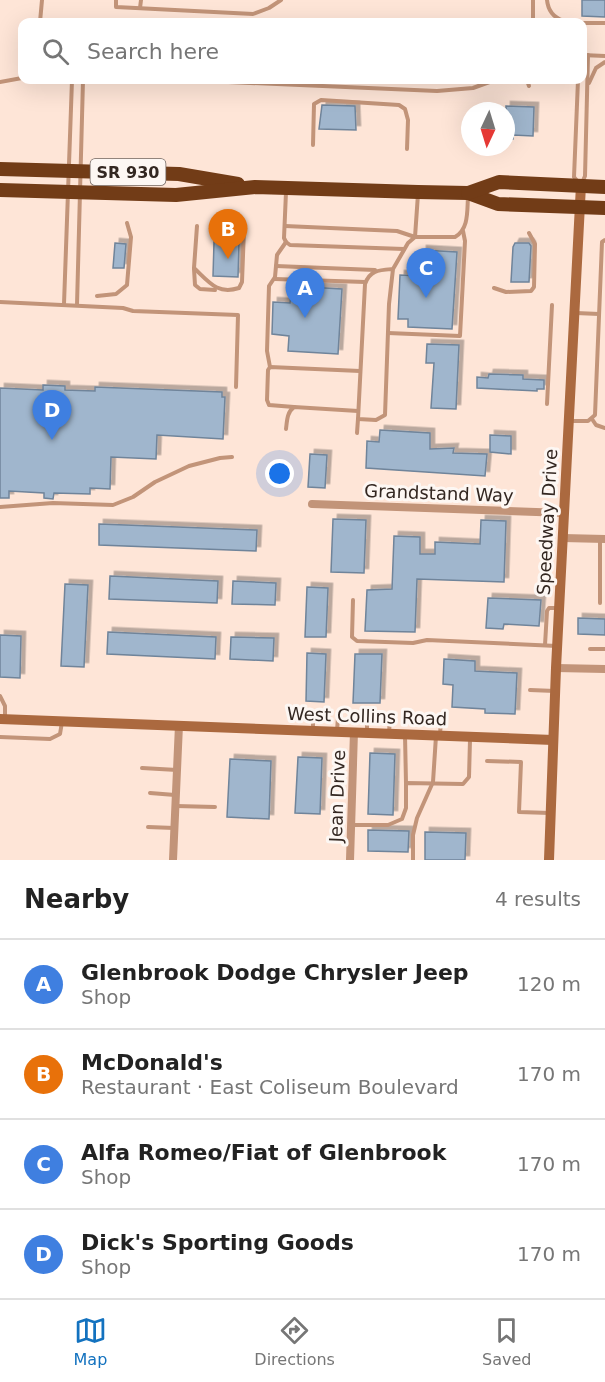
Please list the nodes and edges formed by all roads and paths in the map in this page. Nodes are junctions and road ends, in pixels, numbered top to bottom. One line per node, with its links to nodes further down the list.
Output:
1 (42, 0): 8 (lane)
2 (116, 0): 7 (lane)
3 (141, 0): 7 (lane)
4 (281, 0): 7 (lane)
5 (533, 0): 9 (lane)
6 (547, 0): 10 (lane)
7 (140, 8)
8 (40, 18)
9 (532, 18)
10 (558, 18)
11 (587, 22): 12 (lane)
12 (605, 23)
13 (588, 55): 14 (lane); 23 (lane)
14 (605, 56)
15 (605, 62): 23 (lane)
16 (18, 79): 17 (lane)
17 (0, 82)
18 (72, 84): 27 (lane)
19 (83, 84): 27 (lane)
20 (276, 84): 21 (lane)
21 (484, 84)
22 (577, 84): 28 (lane)
23 (588, 86): 28 (lane)
24 (313, 145): 25 (lane)
25 (407, 149)
26 (0, 169): 27 (highway, SR 930)
27 (74, 171): 30 (highway, SR 930); 33 (lane); 33 (lane)
28 (581, 185): 29 (highway, SR 930); 35 (highway, SR 930); 36 (main road, Speedway Drive)
29 (605, 186)
30 (255, 187): 31 (highway, SR 930); 33 (highway, SR 930)
31 (286, 188): 34 (highway, SR 930); 40 (lane)
32 (0, 190): 33 (highway, SR 930)
33 (74, 192): 59 (lane); 60 (lane)
34 (418, 192): 35 (highway, SR 930); 44 (lane)
35 (468, 193): 36 (highway, SR 930); 42 (lane)
36 (579, 207): 37 (highway, SR 930); 62 (main road, Speedway Drive)
37 (605, 208)
38 (127, 223): 57 (lane)
39 (197, 226): 50 (lane)
40 (285, 226): 44 (lane); 46 (lane)
41 (244, 229): 56 (lane)
42 (464, 231): 44 (lane); 64 (lane)
43 (529, 233): 55 (lane)
44 (415, 237): 47 (lane)
45 (605, 240): 49 (lane)
46 (286, 242): 47 (lane); 48 (lane)
47 (404, 249): 51 (lane)
48 (276, 266): 52 (lane); 53 (lane)
49 (603, 266): 63 (lane)
50 (194, 268): 56 (lane); 56 (lane)
51 (393, 268): 52 (lane); 64 (lane)
52 (378, 270): 54 (lane)
53 (274, 279): 54 (lane); 65 (lane)
54 (365, 282): 66 (lane)
55 (494, 288)
56 (219, 290)
57 (98, 296)
58 (0, 302): 59 (lane)
59 (64, 304): 60 (lane)
60 (77, 305): 67 (lane)
61 (552, 305): 68 (lane)
62 (573, 313): 63 (lane); 73 (main road, Speedway Drive)
63 (599, 314): 72 (lane)
64 (388, 333): 71 (lane)
65 (270, 367): 66 (lane); 69 (lane)
66 (360, 370): 70 (lane)
67 (236, 387)
68 (547, 404)
69 (294, 407): 70 (lane); 75 (lane)
70 (358, 411): 71 (lane)
71 (358, 418): 76 (lane)
72 (592, 419): 73 (lane); 74 (lane)
73 (569, 421): 80 (main road, Speedway Drive)
74 (605, 428)
75 (286, 429)
76 (357, 433)
77 (232, 457): 79 (lane)
78 (312, 504): 80 (street, Grandstand Way)
79 (0, 507)
80 (564, 513): 81 (main road, Speedway Drive)
81 (563, 538): 82 (street); 86 (main road, Speedway Drive)
82 (603, 539): 83 (lane)
83 (603, 562): 85 (lane)
84 (353, 600): 87 (lane)
85 (600, 603)
86 (560, 608): 87 (lane); 88 (main road, Speedway Drive)
87 (545, 645): 88 (lane)
88 (558, 646): 91 (main road, Speedway Drive)
89 (590, 649): 90 (lane)
90 (605, 649)
91 (556, 668): 92 (street); 94 (main road, Speedway Drive)
92 (605, 669)
93 (530, 690): 94 (lane)
94 (555, 692): 113 (main road, Speedway Drive)
95 (0, 696): 100 (lane)
96 (313, 716): 104 (lane)
97 (338, 717): 105 (lane)
98 (367, 717): 107 (lane)
99 (390, 718): 108 (lane)
100 (2, 719): 102 (main road, West Collins Road)
101 (441, 719): 110 (lane)
102 (62, 721): 103 (main road, West Collins Road); 111 (lane)
103 (179, 725): 104 (main road, West Collins Road); 116 (street)
104 (313, 731): 105 (main road, West Collins Road)
105 (338, 732): 106 (main road, West Collins Road)
106 (354, 732): 107 (main road, West Collins Road); 124 (street, Jean Drive)
107 (367, 733): 108 (main road, West Collins Road)
108 (389, 734): 109 (main road, West Collins Road)
109 (405, 734): 110 (main road, West Collins Road); 118 (lane)
110 (438, 736): 112 (main road, West Collins Road); 117 (lane)
111 (0, 737)
112 (470, 737): 113 (main road, West Collins Road); 117 (lane)
113 (553, 740): 123 (main road, Speedway Drive)
114 (487, 761): 123 (lane)
115 (142, 768): 116 (lane)
116 (177, 770): 120 (street)
117 (433, 782): 118 (lane); 129 (lane)
118 (406, 783): 124 (lane)
119 (150, 793): 120 (lane)
120 (176, 795): 121 (street)
121 (176, 806): 122 (lane); 126 (street)
122 (215, 807)
123 (551, 813): 130 (main road, Speedway Drive)
124 (351, 825): 128 (street, Jean Drive)
125 (148, 827): 126 (lane)
126 (175, 829): 127 (street)
127 (173, 860)
128 (350, 860)
129 (413, 860)
130 (549, 860)

